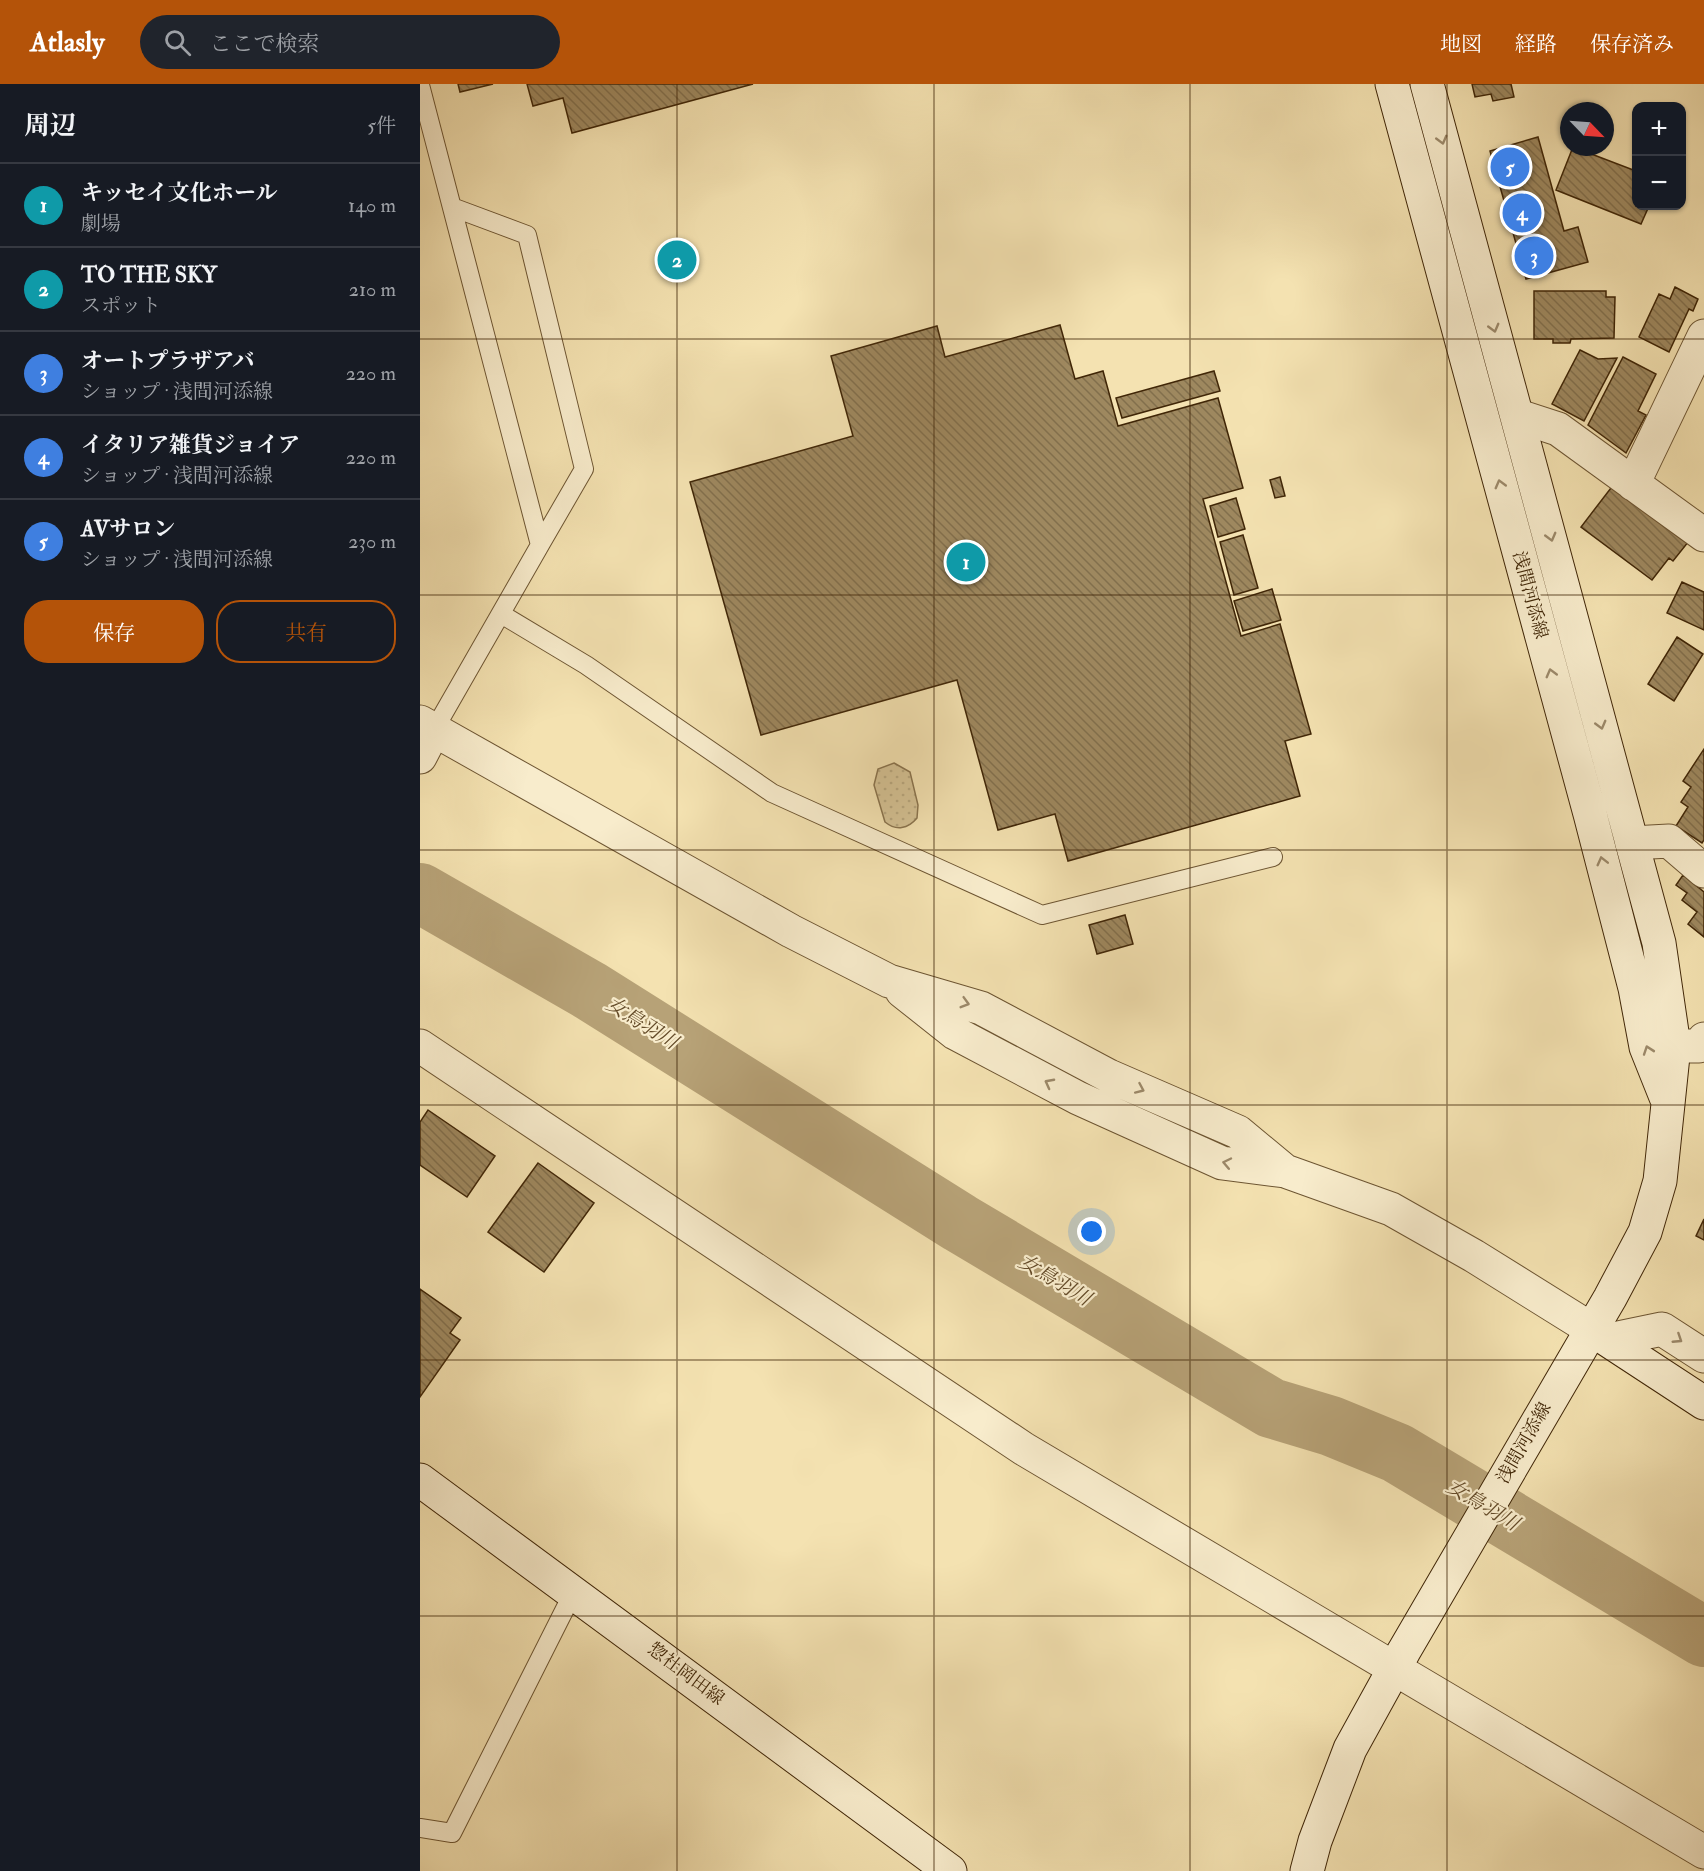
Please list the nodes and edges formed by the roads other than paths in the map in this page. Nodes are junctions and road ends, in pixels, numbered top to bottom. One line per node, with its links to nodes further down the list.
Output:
1 (1392, 84): 17 (main road, 浅間河添線, one-way to 1)
2 (1427, 84): 6 (main road, 浅間河添線, one-way to 6)
3 (420, 85): 4 (lane)
4 (452, 207): 9 (lane); 9 (lane)
5 (1704, 336): 7 (main road)
6 (1518, 416): 7 (main road); 12 (main road, 浅間河添線, one-way to 12)
7 (1633, 484): 8 (main road)
8 (1704, 535)
9 (540, 545): 10 (lane)
10 (501, 614): 11 (lane); 13 (lane)
11 (424, 740): 18 (main road)
12 (1632, 843): 14 (main road); 15 (main road, 浅間河添線)
13 (1273, 857)
14 (1704, 871)
15 (1689, 1043): 17 (main road, 浅間河添線)
16 (420, 1046): 23 (main road)
17 (1669, 1105): 18 (main road, 浅間河添線)
18 (1600, 1335): 19 (main road, one-way to 19); 20 (main road); 23 (main road, 浅間河添線)
19 (1704, 1356)
20 (1704, 1403)
21 (420, 1480): 22 (main road, 惣社岡田線)
22 (574, 1591): 24 (lane); 26 (main road, 惣社岡田線)
23 (1399, 1659): 25 (main road); 27 (main road, 浅間河添線)
24 (420, 1828)
25 (1704, 1852)
26 (950, 1871)
27 (1307, 1871)

